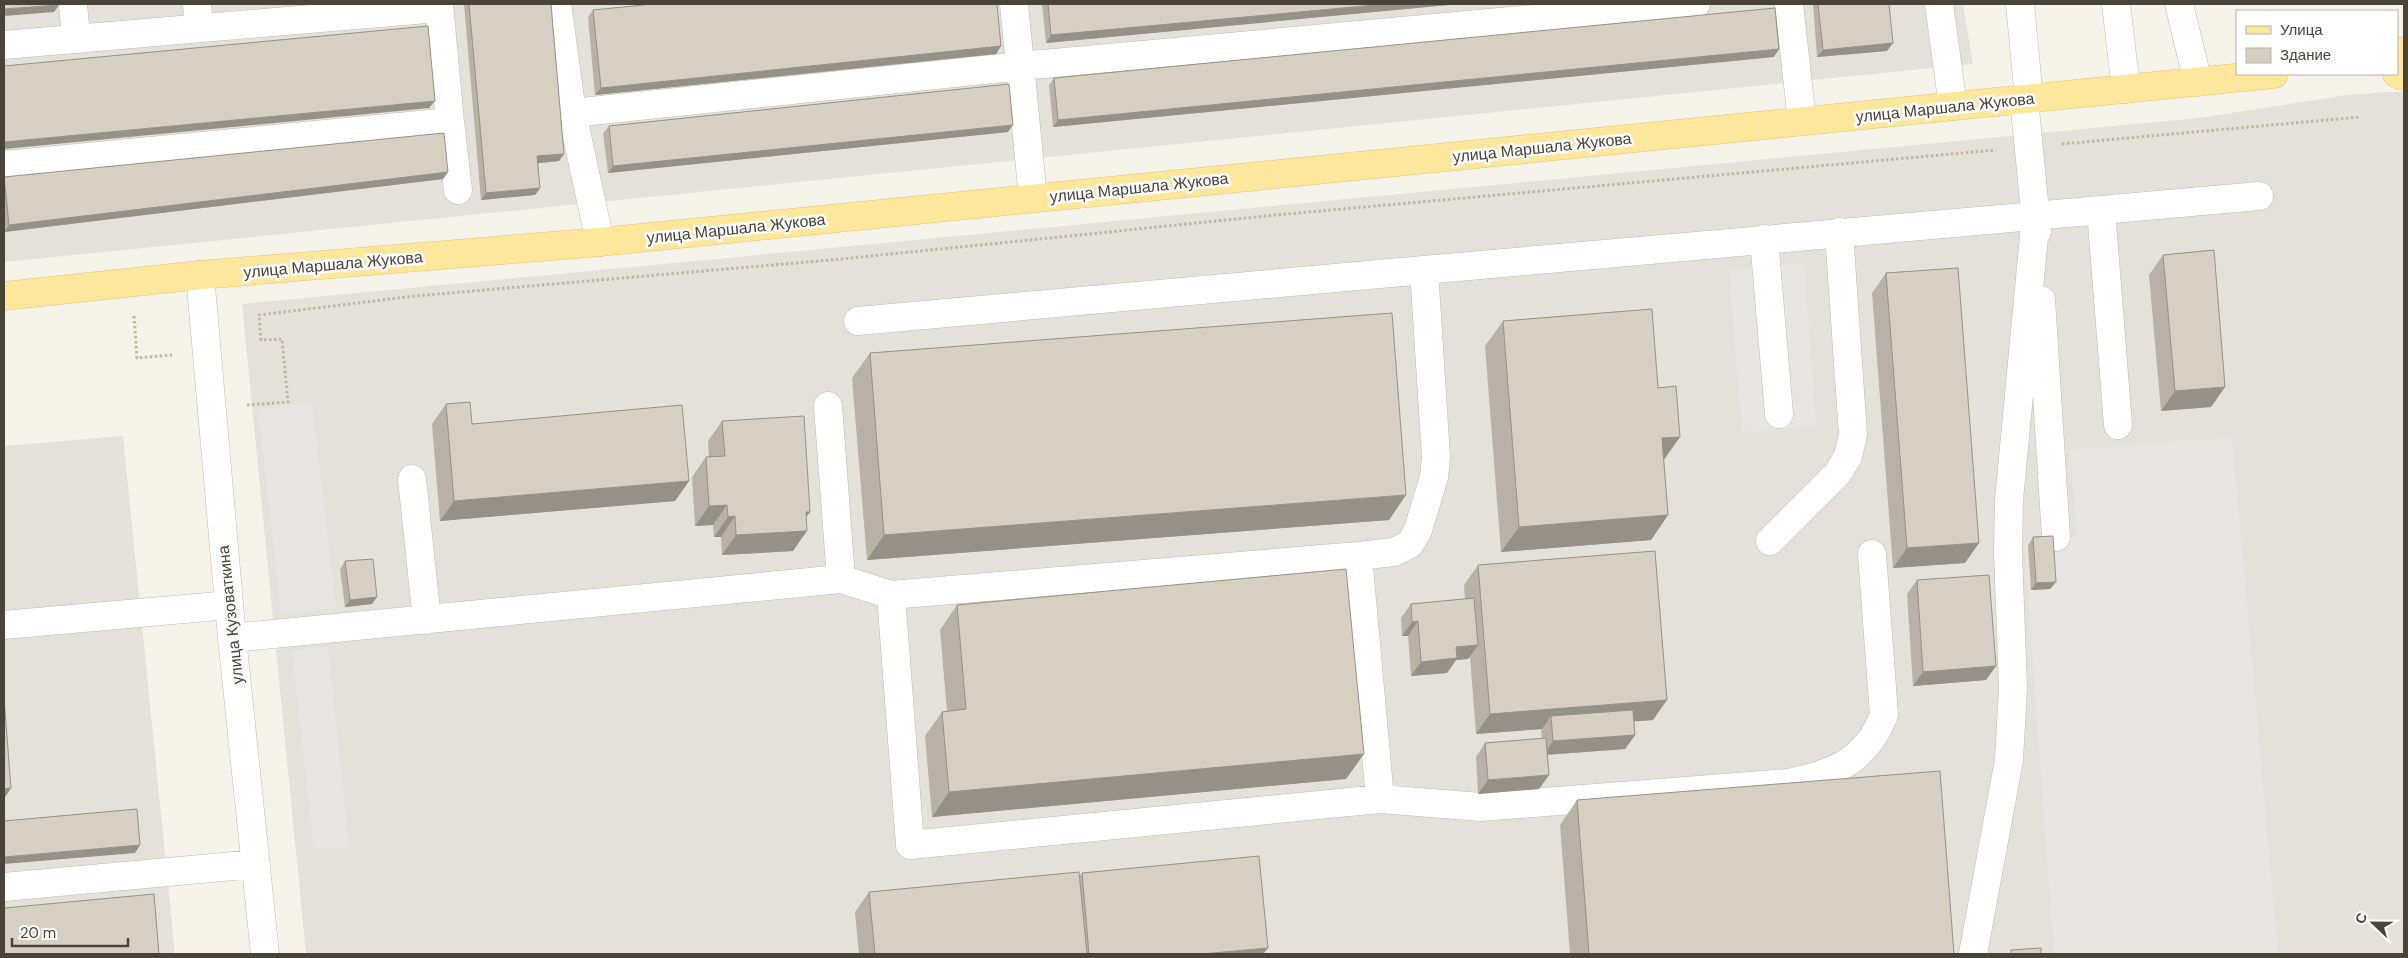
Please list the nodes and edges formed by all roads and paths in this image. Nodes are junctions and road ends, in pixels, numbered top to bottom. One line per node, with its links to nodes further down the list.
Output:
1 (73, 4): 13 (street)
2 (557, 4): 21 (street)
3 (1014, 4): 15 (street)
4 (1696, 4): 15 (street)
5 (1789, 4): 23 (street)
6 (1939, 4): 20 (street)
7 (2020, 4): 19 (street)
8 (2116, 4): 18 (street)
9 (2179, 4): 17 (street)
10 (439, 6): 11 (street); 24 (street)
11 (317, 11): 12 (street)
12 (198, 16): 13 (street)
13 (76, 38): 14 (street)
14 (4, 45)
15 (1021, 66): 21 (street); 29 (street)
16 (2264, 75): 17 (main road, улица Маршала Жукова)
17 (2198, 82): 18 (main road, улица Маршала Жукова)
18 (2126, 89): 19 (main road, улица Маршала Жукова)
19 (2027, 99): 20 (main road, улица Маршала Жукова); 25 (street)
20 (1953, 106): 23 (main road, улица Маршала Жукова)
21 (572, 113): 34 (street)
22 (2360, 117): 25 (path)
23 (1802, 121): 29 (main road, улица Маршала Жукова)
24 (450, 122): 26 (street); 27 (street)
25 (2029, 147): 31 (street); 39 (path)
26 (4, 165)
27 (458, 190)
28 (2259, 196): 30 (street)
29 (1034, 198): 34 (main road, улица Маршала Жукова)
30 (2101, 210): 31 (street); 42 (street)
31 (2036, 215): 32 (street); 44 (street); 58 (street)
32 (1839, 232): 33 (street); 45 (street)
33 (1764, 239): 35 (street); 41 (street)
34 (600, 242): 36 (main road, улица Маршала Жукова)
35 (1424, 270): 38 (street); 47 (street)
36 (200, 275): 37 (main road, улица Маршала Жукова); 50 (street, улица Кузоваткина)
37 (4, 296)
38 (858, 320)
39 (282, 339)
40 (828, 406): 48 (street)
41 (1779, 414)
42 (2118, 425)
43 (412, 479): 51 (street)
44 (2056, 537)
45 (1770, 542)
46 (1872, 554): 54 (street)
47 (1358, 556): 49 (street); 54 (street)
48 (841, 579): 49 (street); 51 (street)
49 (891, 595): 54 (street)
50 (229, 606): 52 (street); 53 (street, улица Кузоваткина)
51 (427, 620): 53 (street)
52 (4, 625)
53 (232, 638): 55 (street, улица Кузоваткина)
54 (1380, 799)
55 (256, 864): 56 (street); 57 (street, улица Кузоваткина)
56 (4, 887)
57 (265, 954)
58 (1973, 954)

